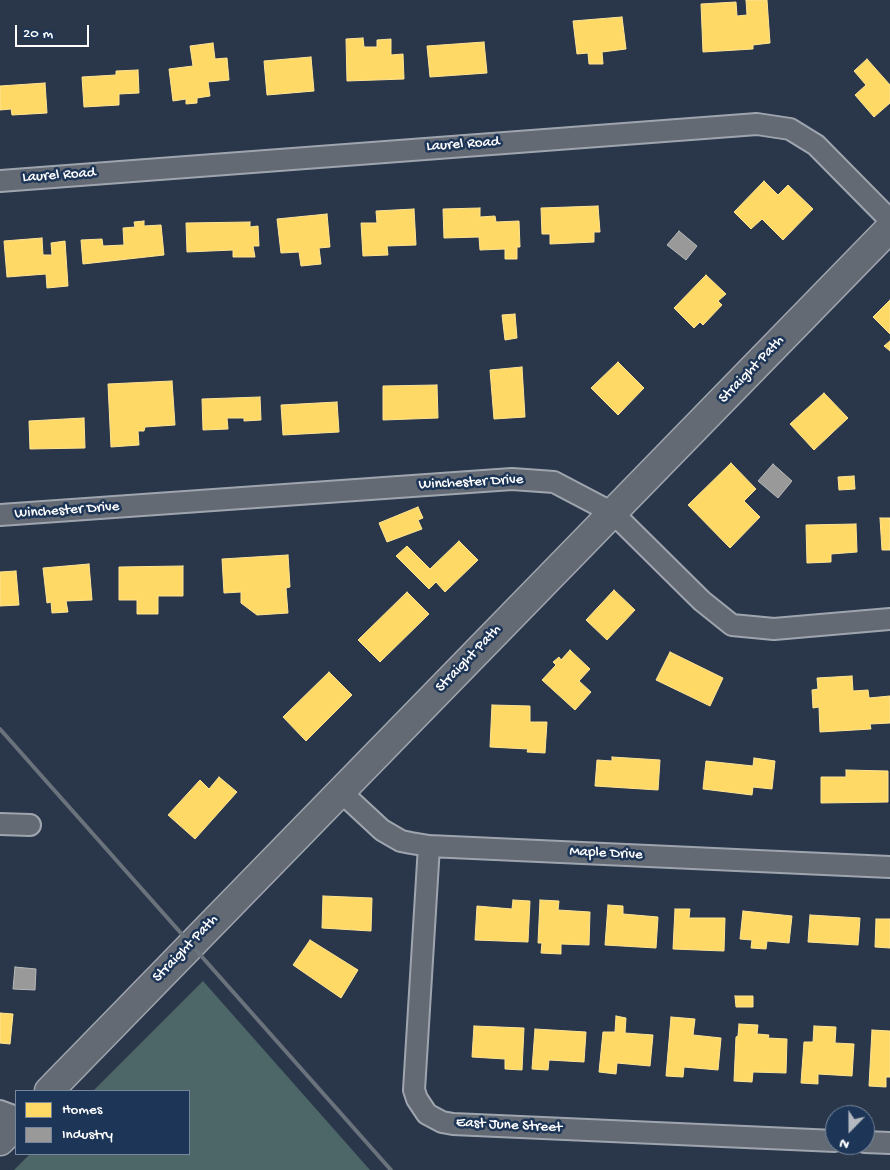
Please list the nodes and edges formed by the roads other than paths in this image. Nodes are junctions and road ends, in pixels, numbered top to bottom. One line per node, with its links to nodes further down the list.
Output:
1 (0, 181): 2 (street, Laurel Road)
2 (890, 220)
3 (890, 228): 4 (main road, Straight Path)
4 (613, 513): 5 (street, Winchester Drive); 6 (street, Winchester Drive); 7 (main road, Straight Path)
5 (0, 515)
6 (890, 619)
7 (340, 791): 10 (street, Maple Drive); 12 (main road, Straight Path)
8 (0, 824): 9 (street)
9 (30, 825)
10 (429, 846): 11 (street, Maple Drive); 16 (street, East June Street)
11 (890, 867)
12 (50, 1090)
13 (0, 1111): 14 (street)
14 (15, 1117)
15 (15, 1125): 17 (main road)
16 (825, 1140)
17 (0, 1141)
18 (875, 1142): 19 (street)
19 (890, 1143)

